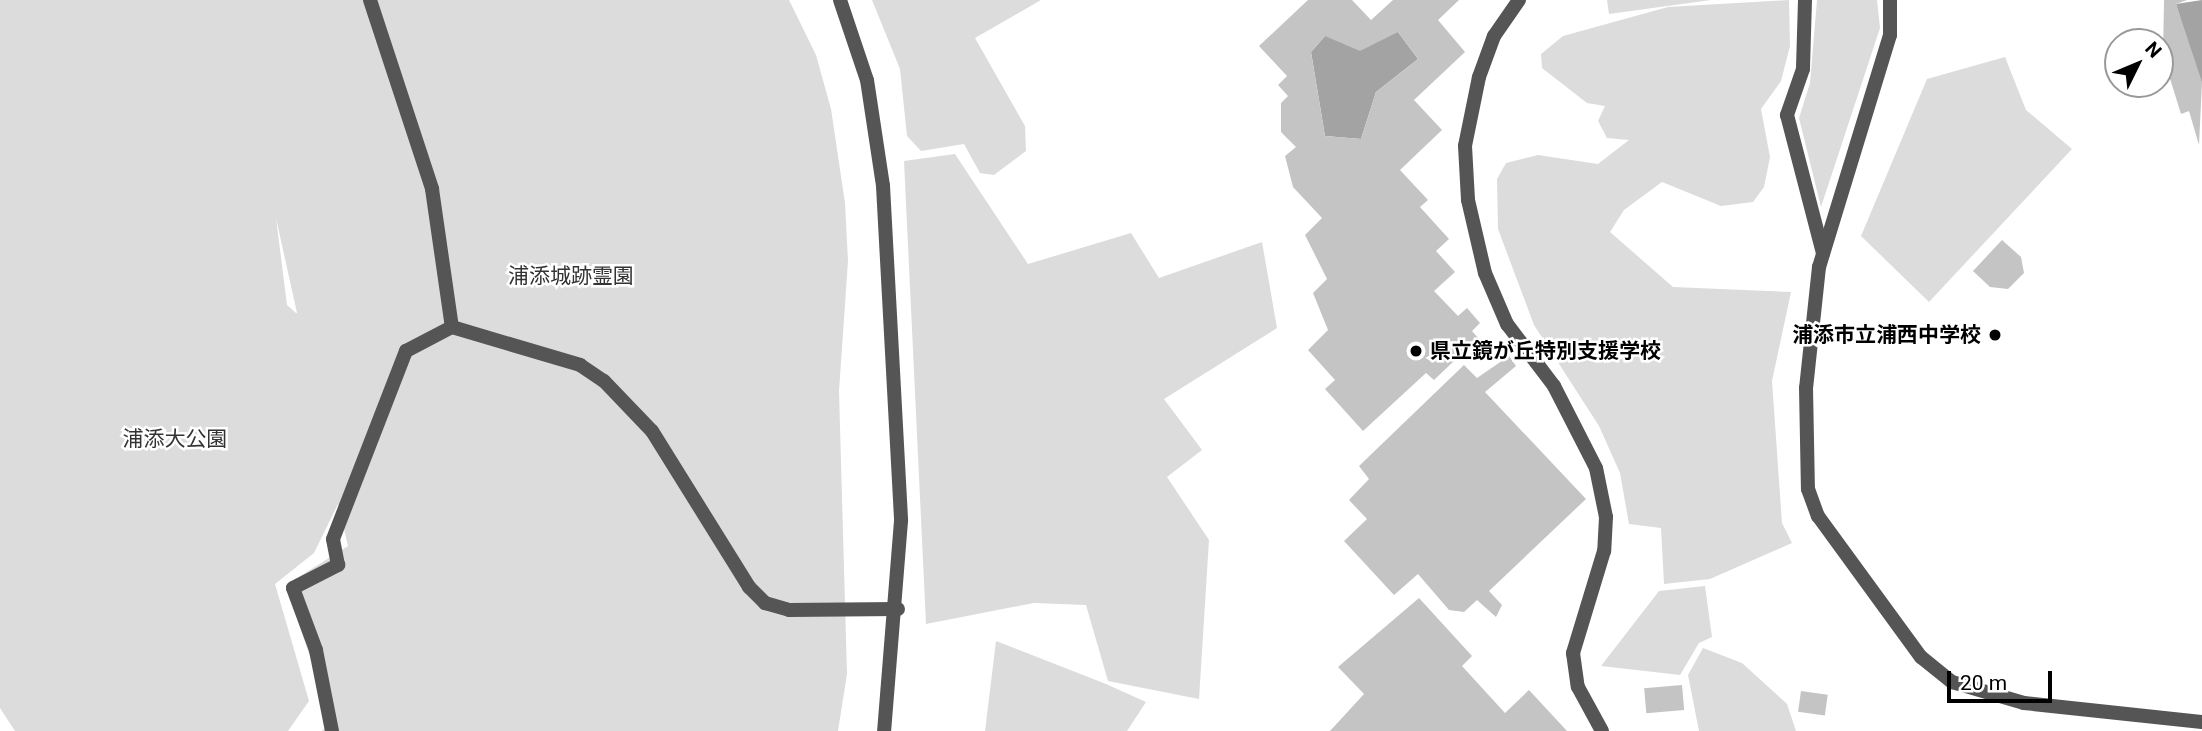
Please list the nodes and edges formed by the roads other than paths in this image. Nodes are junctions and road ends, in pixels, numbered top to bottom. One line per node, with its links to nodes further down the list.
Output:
1 (370, 0): 7 (street)
2 (840, 0): 8 (street)
3 (1519, 0): 12 (street)
4 (1805, 0): 6 (street)
5 (1890, 0): 6 (street)
6 (1823, 254): 9 (street)
7 (452, 327): 8 (street); 10 (street)
8 (898, 609): 11 (street)
9 (2202, 722)
10 (332, 731)
11 (884, 731)
12 (1602, 731)

